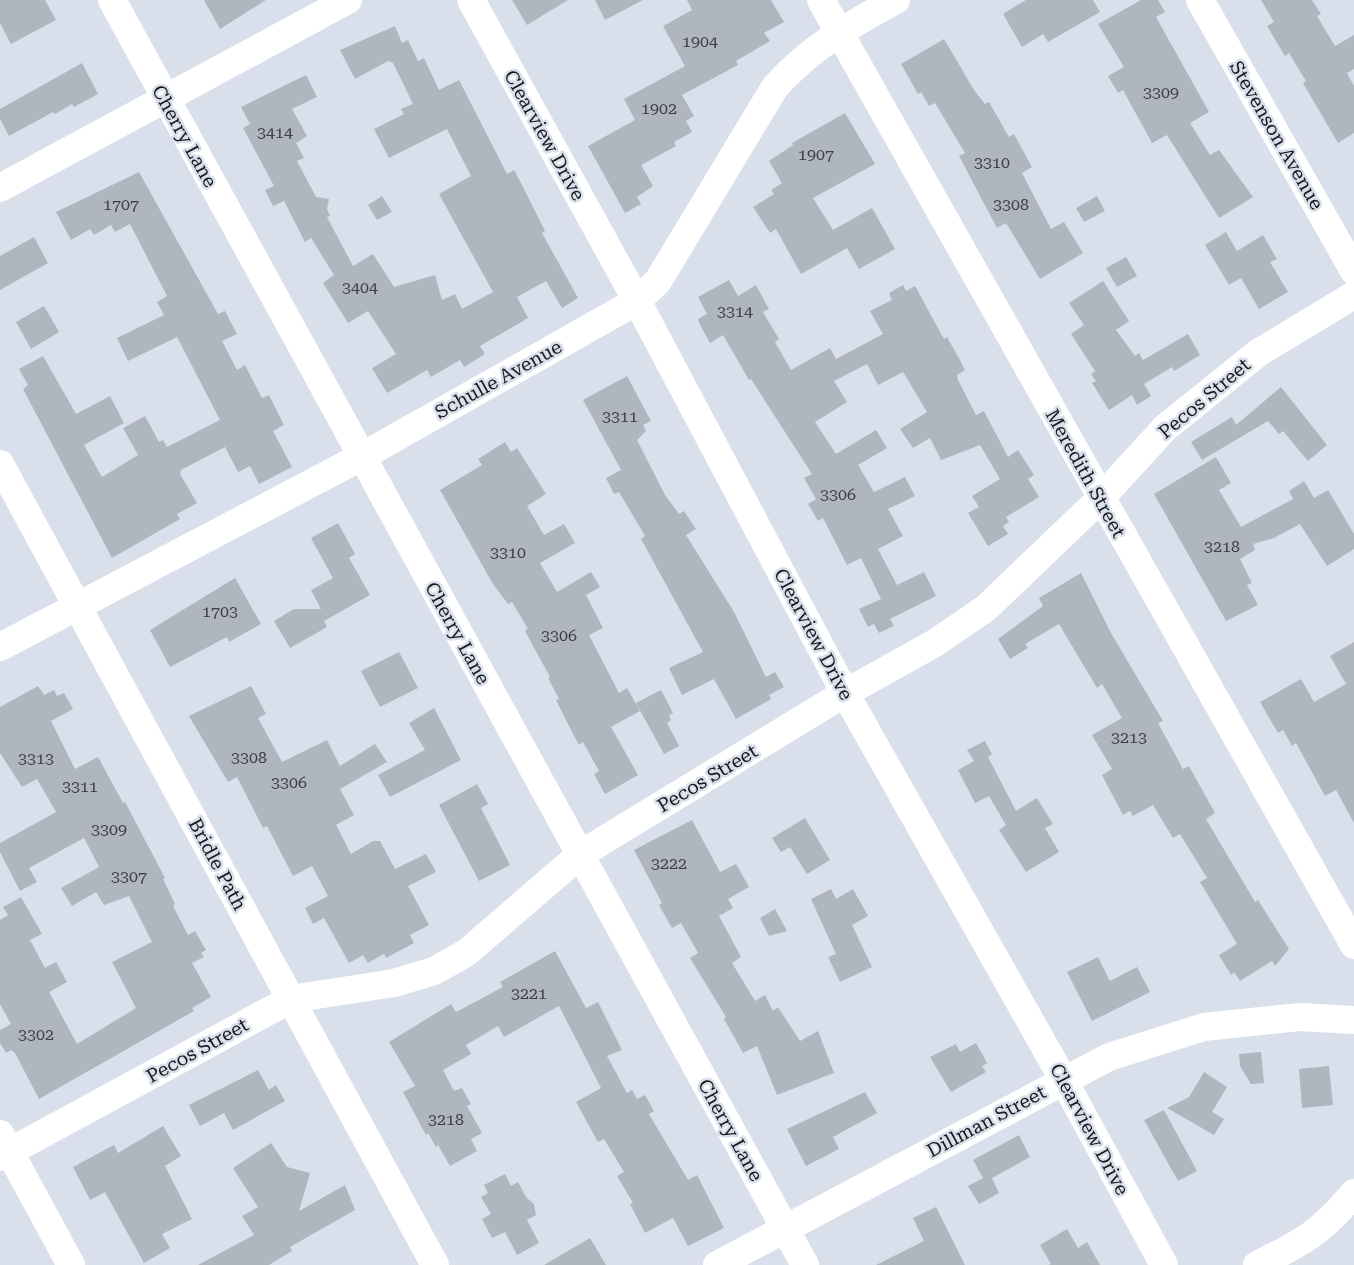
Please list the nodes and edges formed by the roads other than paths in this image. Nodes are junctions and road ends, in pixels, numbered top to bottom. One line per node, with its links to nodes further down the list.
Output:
1 (112, 0): 8 (street, Cherry Lane)
2 (348, 0): 8 (street)
3 (471, 0): 12 (street, Clearview Drive)
4 (821, 0): 7 (street, Meredith Street)
5 (896, 0): 7 (street, Schulle Avenue)
6 (1200, 0): 10 (street, Stevenson Avenue)
7 (838, 31): 12 (street, Schulle Avenue); 15 (street, Meredith Street)
8 (165, 99): 9 (street); 13 (street, Cherry Lane)
9 (0, 188)
10 (1354, 271)
11 (1354, 295): 15 (street, Pecos Street)
12 (636, 301): 13 (street, Schulle Avenue); 18 (street, Clearview Drive)
13 (360, 457): 16 (street, Schulle Avenue); 19 (street, Cherry Lane)
14 (0, 464): 16 (street, Bridle Path)
15 (1100, 499): 18 (street, Pecos Street); 20 (street, Meredith Street)
16 (78, 606): 17 (street, Schulle Avenue); 21 (street, Bridle Path)
17 (0, 647)
18 (845, 693): 19 (street, Pecos Street); 23 (street, Clearview Drive)
19 (581, 854): 21 (street, Pecos Street); 26 (street, Cherry Lane)
20 (1354, 945)
21 (291, 999): 24 (street, Pecos Street); 28 (street, Bridle Path)
22 (1354, 1020): 23 (street, Dillman Street)
23 (1063, 1079): 26 (street, Dillman Street); 31 (street, Clearview Drive)
24 (3, 1148): 27 (street)
25 (1354, 1193): 32 (street)
26 (785, 1229): 29 (street, Dillman Street); 30 (street, Cherry Lane)
27 (71, 1265)
28 (435, 1265)
29 (717, 1265)
30 (805, 1265)
31 (1164, 1265)
32 (1257, 1265)

